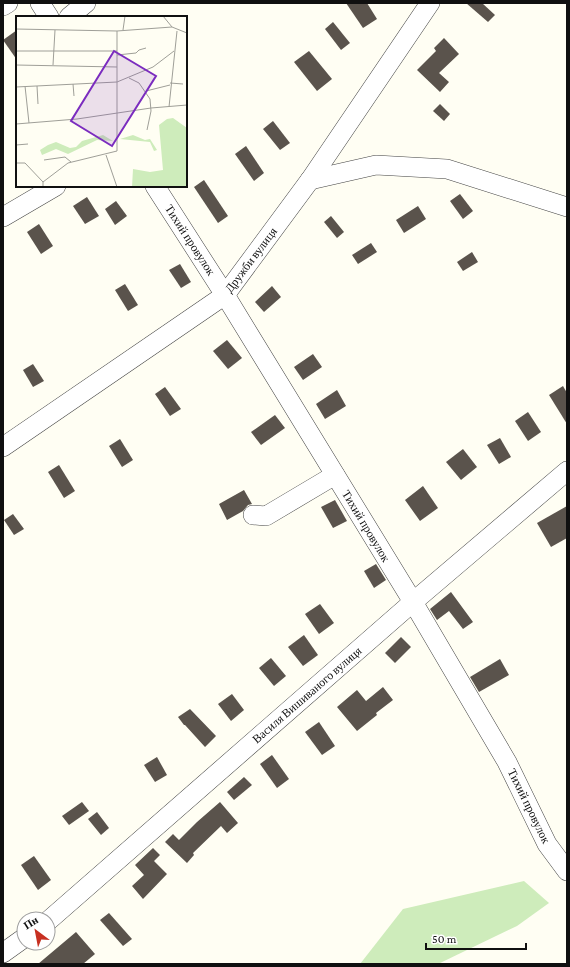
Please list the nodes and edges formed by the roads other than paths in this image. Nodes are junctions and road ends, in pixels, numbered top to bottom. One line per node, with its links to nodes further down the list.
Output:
1 (8, 3): 5 (street)
2 (40, 3): 6 (street)
3 (86, 3): 7 (street)
4 (430, 3): 8 (street, Дружби вулиця)
5 (3, 6)
6 (48, 16)
7 (70, 16)
8 (310, 180): 11 (street); 13 (street, Дружби вулиця)
9 (54, 187): 12 (street)
10 (156, 187): 13 (street, Тихий провулок)
11 (566, 205)
12 (3, 217)
13 (225, 295): 14 (street, Дружби вулиця); 16 (street, Тихий провулок)
14 (3, 447)
15 (567, 472): 18 (street, Василя Вишиваного вулиця)
16 (336, 476): 17 (street); 18 (street, Тихий провулок)
17 (253, 515)
18 (413, 602): 19 (street, Тихий провулок); 20 (street, Василя Вишиваного вулиця)
19 (567, 871)
20 (56, 914)
21 (16, 944): 22 (street)
22 (3, 953)

